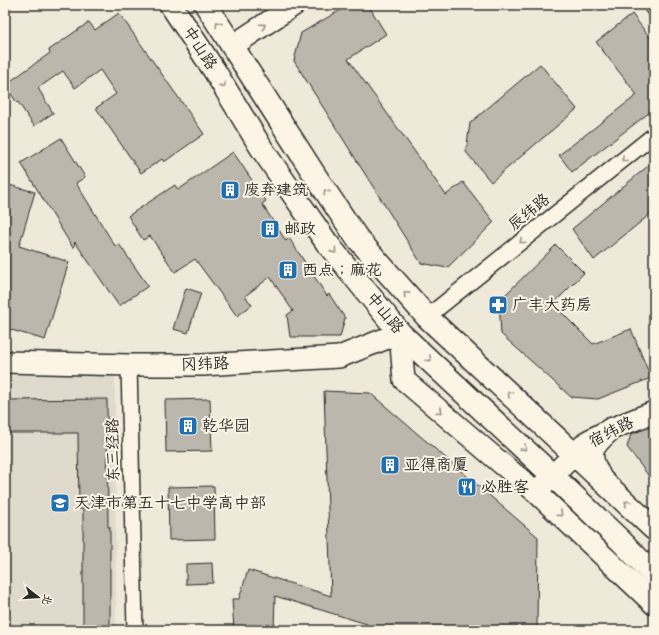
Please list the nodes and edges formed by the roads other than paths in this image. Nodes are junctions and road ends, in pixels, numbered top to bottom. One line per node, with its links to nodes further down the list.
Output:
1 (171, 5): 9 (main road, 中山路, one-way to 9)
2 (206, 5): 6 (main road, 中山路, one-way to 2)
3 (294, 5): 6 (street, one-way to 3)
4 (651, 5): 5 (street)
5 (654, 9)
6 (232, 46): 8 (main road, 中山路, one-way to 6)
7 (654, 135): 8 (street, 辰纬路, one-way to 8)
8 (427, 318): 14 (main road, 中山路, one-way to 8)
9 (400, 333): 11 (street, 冈纬路); 15 (main road, 中山路, one-way to 15); 17 (street, one-way to 17)
10 (5, 362): 11 (street, 冈纬路)
11 (129, 365): 21 (street, 东三经路)
12 (654, 412): 13 (street, 宿纬路)
13 (611, 429): 14 (street, 宿纬路); 16 (main road)
14 (575, 454): 15 (street, 宿纬路); 16 (main road, 中山路)
15 (554, 476): 17 (street, 宿纬路); 19 (main road, 中山路)
16 (600, 477): 18 (main road, 中山路, one-way to 16)
17 (536, 492): 20 (street, one-way to 20)
18 (654, 529)
19 (654, 576)
20 (654, 604)
21 (135, 630)

